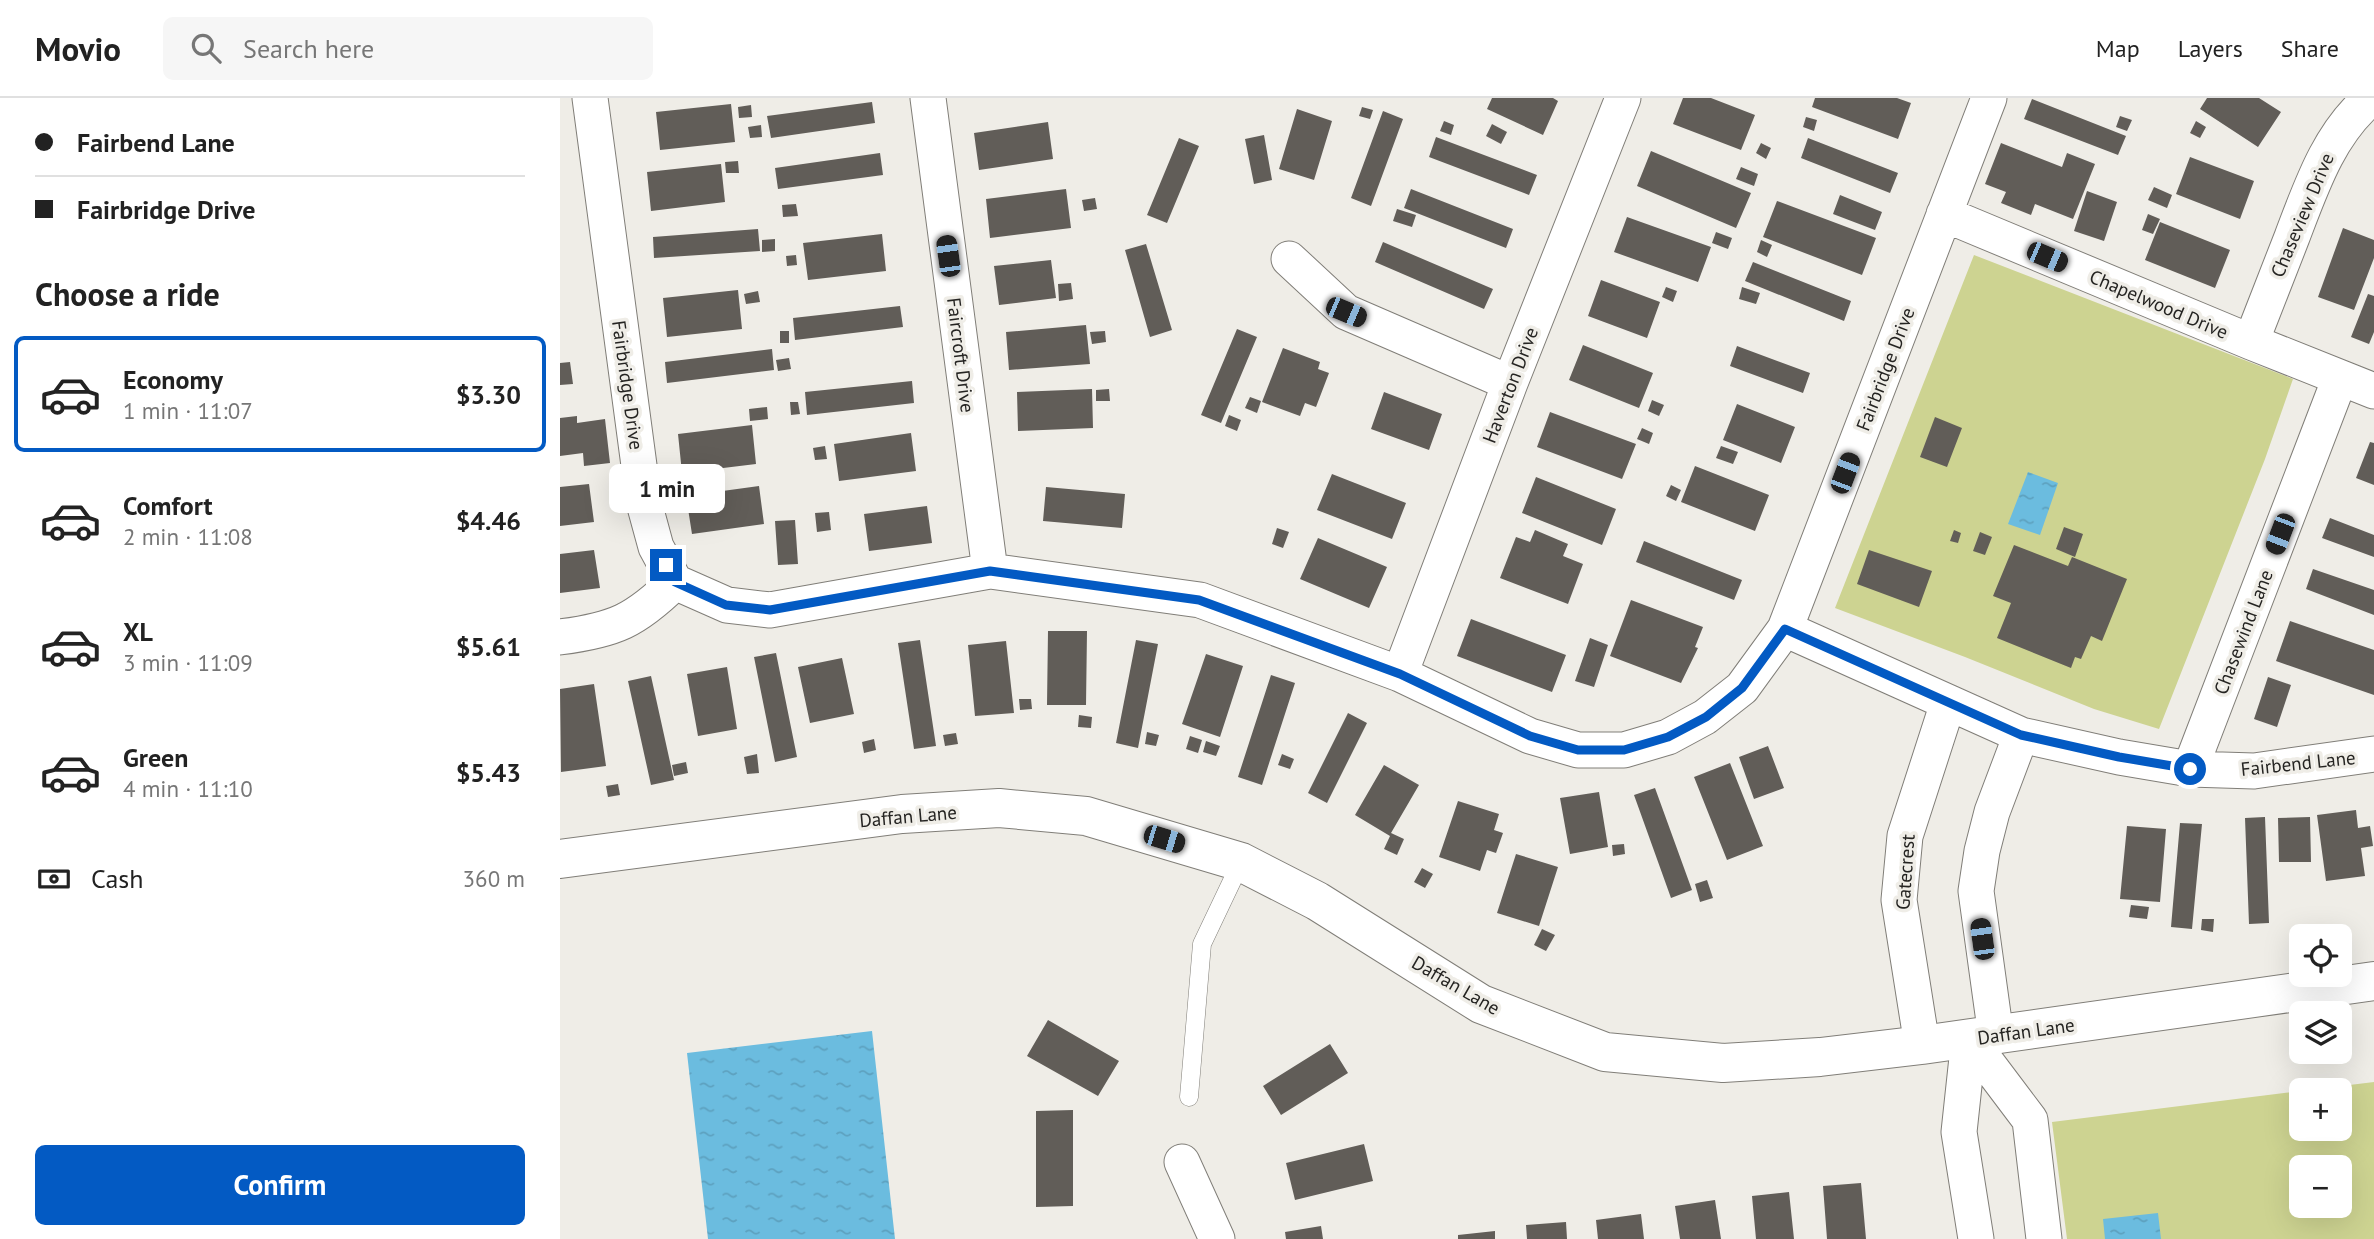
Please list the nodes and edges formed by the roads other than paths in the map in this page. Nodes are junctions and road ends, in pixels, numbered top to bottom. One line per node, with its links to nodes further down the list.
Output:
1 (590, 98): 13 (street, Fairbridge Drive)
2 (928, 98): 12 (street, Faircroft Drive)
3 (1623, 98): 10 (street, Haverton Drive)
4 (1989, 98): 6 (street, Fairbridge Drive)
5 (2371, 98): 8 (street, Chaseview Drive)
6 (1944, 214): 8 (street, Chapelwood Drive); 14 (street, Fairbridge Drive)
7 (1289, 260): 10 (street)
8 (2251, 342): 9 (street, Chapelwood Drive)
9 (2340, 377): 11 (street, Chapelwood Drive); 20 (street, Chasewind Lane)
10 (1510, 383): 16 (street, Haverton Drive)
11 (2374, 391)
12 (990, 571): 13 (street, Fairbridge Drive); 16 (street, Fairbridge Drive)
13 (675, 582): 15 (street)
14 (1785, 629): 16 (street, Fairbridge Drive); 17 (street, Fairbend Lane)
15 (560, 637)
16 (1400, 674)
17 (1948, 703): 18 (street, Fairbend Lane); 25 (street, Gatecrest)
18 (2021, 735): 20 (street, Fairbend Lane); 24 (street)
19 (2374, 754): 20 (street, Fairbend Lane)
20 (2190, 769)
21 (560, 859): 22 (street, Daffan Lane)
22 (1241, 862): 25 (street, Daffan Lane); 26 (lane)
23 (2374, 981): 24 (street, Daffan Lane)
24 (1983, 1037): 25 (street, Daffan Lane); 29 (street); 30 (street)
25 (1922, 1045)
26 (1189, 1097)
27 (1182, 1162): 28 (street)
28 (1217, 1239)
29 (1976, 1239)
30 (2044, 1239)

